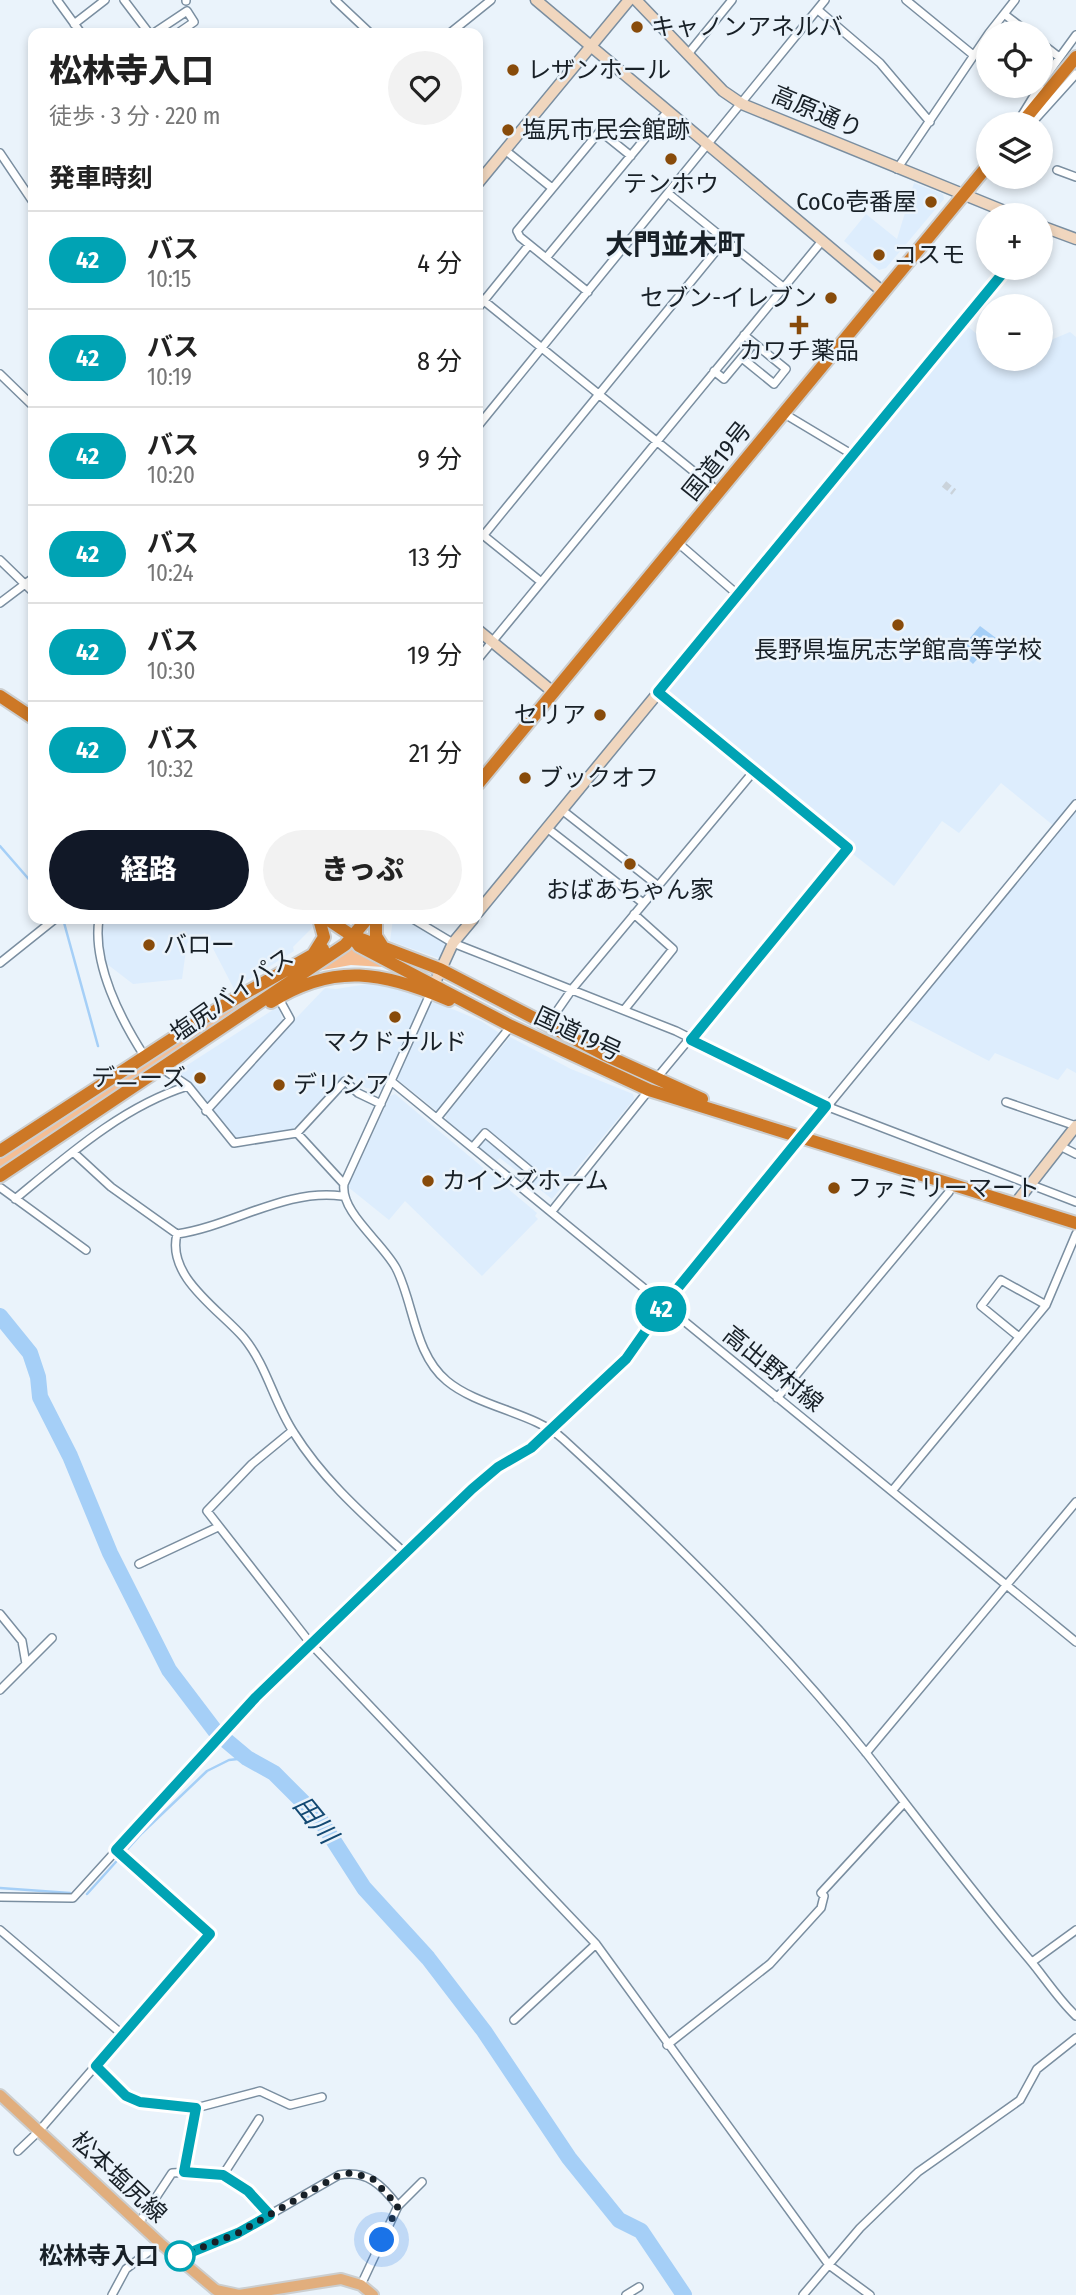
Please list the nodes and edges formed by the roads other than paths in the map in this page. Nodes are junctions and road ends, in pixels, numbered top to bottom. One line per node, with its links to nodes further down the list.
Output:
1 (57, 0): 18 (street)
2 (105, 0): 18 (street)
3 (124, 0): 20 (street)
4 (335, 0): 23 (street)
5 (491, 0): 24 (street)
6 (536, 0): 26 (street)
7 (629, 0): 26 (street)
8 (636, 0): 29 (street, 高原通り)
9 (732, 0): 29 (street)
10 (825, 0): 14 (street)
11 (906, 0): 13 (street)
12 (1015, 0): 15 (street)
13 (918, 3): 30 (street)
14 (818, 10): 35 (street); 39 (street)
15 (1004, 14): 16 (street); 17 (street)
16 (998, 21)
17 (1013, 21)
18 (74, 24): 19 (street)
19 (77, 28)
20 (147, 28)
21 (159, 28): 22 (street)
22 (185, 28)
23 (365, 28)
24 (456, 28)
25 (1076, 35): 31 (street)
26 (589, 47): 36 (street); 41 (street)
27 (976, 49): 30 (street)
28 (1053, 52): 31 (street)
29 (688, 54): 35 (street, 高原通り)
30 (972, 54): 39 (street)
31 (1059, 57): 33 (street)
32 (1076, 57): 37 (highway)
33 (1053, 66)
34 (1076, 74): 38 (street)
35 (742, 104): 40 (street); 44 (street, 高原通り)
36 (667, 112): 40 (street); 43 (street)
37 (1029, 112)
38 (1042, 112)
39 (930, 122): 44 (street)
40 (707, 146): 50 (street); 57 (street)
41 (505, 150): 46 (street); 49 (street)
42 (0, 153): 51 (street)
43 (631, 156): 49 (street); 59 (street)
44 (897, 169): 52 (street, 高原通り)
45 (1057, 170): 47 (street)
46 (483, 177)
47 (1076, 177)
48 (976, 180): 52 (highway, 国道19号)
49 (552, 188): 58 (street)
50 (669, 194): 56 (street); 62 (street)
51 (28, 195)
52 (963, 195): 53 (street, 高原通り); 63 (highway, 国道19号)
53 (983, 203)
54 (1053, 230): 55 (street)
55 (1076, 239)
56 (725, 240): 61 (street); 72 (street)
57 (822, 241): 61 (street); 63 (street)
58 (529, 245): 59 (street); 64 (street)
59 (546, 258): 62 (street)
60 (997, 280): 77 (street)
61 (783, 287): 66 (street)
62 (587, 292): 68 (street)
63 (883, 292): 74 (highway, 国道19号)
64 (483, 297)
65 (483, 301): 68 (street)
66 (744, 335): 67 (street); 70 (street)
67 (754, 343): 69 (street); 69 (street)
68 (541, 349): 72 (street); 75 (street)
69 (741, 358): 70 (street)
70 (714, 371): 76 (street)
71 (0, 374): 73 (street)
72 (599, 395): 76 (street); 79 (street)
73 (28, 401)
74 (783, 413): 77 (street); 78 (highway, 国道19号)
75 (483, 420)
76 (656, 441): 78 (street); 84 (street)
77 (853, 455): 87 (street)
78 (719, 492): 81 (highway, 国道19号)
79 (483, 531)
80 (483, 535): 84 (street)
81 (677, 542): 87 (street); 92 (highway, 国道19号)
82 (0, 560): 85 (street)
83 (28, 581): 85 (street)
84 (540, 581): 90 (street)
85 (24, 584): 86 (street); 88 (street)
86 (28, 588)
87 (737, 594): 93 (street)
88 (0, 603)
89 (483, 634): 90 (street)
90 (492, 642): 91 (street); 92 (street)
91 (483, 653)
92 (553, 692): 97 (highway, 国道19号)
93 (658, 692): 96 (street); 99 (street)
94 (0, 696): 95 (highway)
95 (28, 715)
96 (754, 771): 101 (street); 127 (street)
97 (483, 778)
98 (1076, 804): 136 (street)
99 (562, 810): 100 (street); 101 (street)
100 (547, 828): 102 (street); 103 (street)
101 (657, 885): 102 (street)
102 (643, 903): 104 (street)
103 (483, 906)
104 (634, 914): 120 (street); 123 (street)
105 (49, 924): 117 (street)
106 (98, 924): 128 (street)
107 (320, 924): 116 (highway)
108 (334, 924): 113 (highway)
109 (362, 924): 113 (highway)
110 (376, 924): 115 (highway)
111 (421, 924): 114 (street)
112 (468, 924): 114 (street)
113 (351, 935): 115 (highway, 国道19号); 116 (highway, 塩尻バイパス); 119 (highway); 129 (highway, 塩尻バイパス)
114 (453, 943): 118 (street); 120 (street)
115 (386, 950): 118 (highway, 国道19号)
116 (311, 956): 128 (highway, 塩尻バイパス)
117 (0, 963)
118 (440, 969): 119 (street); 122 (highway, 国道19号)
119 (433, 988): 121 (highway); 125 (highway, 国道19号); 131 (street)
120 (573, 988): 123 (street); 124 (street)
121 (278, 997): 129 (highway); 137 (street)
122 (521, 1010): 124 (highway, 国道19号); 125 (street)
123 (624, 1010): 127 (street)
124 (548, 1024): 126 (street); 132 (highway, 国道19号)
125 (512, 1026): 126 (highway, 国道19号); 138 (street)
126 (537, 1038): 132 (highway, 国道19号)
127 (691, 1040): 132 (street); 136 (street)
128 (145, 1057): 144 (highway, 塩尻バイパス)
129 (175, 1060): 130 (highway, 塩尻バイパス)
130 (163, 1069): 133 (street); 147 (highway, 塩尻バイパス)
131 (391, 1081): 135 (street); 138 (street, 高出野村線)
132 (652, 1085): 141 (highway, 国道19号); 156 (street)
133 (188, 1086): 137 (street); 145 (street)
134 (1006, 1102): 139 (street)
135 (381, 1104): 140 (street); 149 (street)
136 (826, 1106): 141 (street); 148 (street)
137 (206, 1111): 140 (street)
138 (437, 1118): 143 (street, 高出野村線)
139 (1076, 1126): 142 (street)
140 (297, 1133): 149 (street)
141 (803, 1136): 150 (highway, 国道19号); 161 (street)
142 (1060, 1146): 146 (street); 148 (street)
143 (473, 1147): 151 (street, 高出野村線); 151 (street)
144 (0, 1151)
145 (73, 1152): 153 (street); 158 (street)
146 (1076, 1154)
147 (1, 1182): 153 (street)
148 (1030, 1183): 154 (street); 155 (street)
149 (344, 1184): 152 (street)
150 (952, 1184): 155 (highway, 国道19号); 164 (street)
151 (523, 1187): 156 (street, 高出野村線)
152 (342, 1196): 158 (street); 165 (street)
153 (15, 1199): 160 (street)
154 (1076, 1202)
155 (1015, 1204): 157 (highway, 国道19号)
156 (552, 1211): 161 (street, 高出野村線)
157 (1076, 1223)
158 (177, 1234): 166 (street)
159 (1076, 1234): 162 (street)
160 (86, 1250)
161 (664, 1305): 164 (street, 高出野村線); 165 (street)
162 (1046, 1305): 163 (street); 163 (street)
163 (1019, 1337): 167 (street)
164 (777, 1398): 167 (street, 高出野村線)
165 (552, 1428): 170 (street); 179 (street)
166 (292, 1431): 169 (street); 170 (street)
167 (892, 1491): 172 (street, 高出野村線)
168 (1076, 1502): 172 (street)
169 (218, 1527): 171 (street); 176 (street)
170 (407, 1555): 176 (street)
171 (139, 1564)
172 (1007, 1586): 175 (street, 高出野村線); 179 (street)
173 (0, 1614): 177 (street)
174 (52, 1638): 177 (street)
175 (1076, 1642)
176 (311, 1643): 181 (street); 185 (street)
177 (26, 1664): 178 (street)
178 (0, 1690)
179 (866, 1753): 180 (street)
180 (904, 1803): 186 (street); 191 (street)
181 (120, 1854): 182 (street); 189 (street)
182 (0, 1897)
183 (0, 1930): 189 (street)
184 (1076, 1930): 186 (street)
185 (596, 1944): 188 (street); 191 (street)
186 (1032, 1962): 187 (street)
187 (1076, 2016)
188 (514, 2020)
189 (123, 2035): 192 (street)
190 (1076, 2038): 207 (street)
191 (667, 2045): 207 (street)
192 (96, 2066): 195 (street); 197 (street)
193 (0, 2095): 197 (main road, 松本塩尻線)
194 (322, 2097): 195 (street)
195 (196, 2108): 199 (street)
196 (259, 2119): 200 (street)
197 (40, 2131): 198 (street); 204 (main road, 松本塩尻線)
198 (18, 2151)
199 (184, 2172): 200 (street); 204 (street)
200 (223, 2175): 203 (street)
201 (422, 2182): 202 (street)
202 (398, 2206): 203 (street); 208 (street)
203 (270, 2215): 206 (street)
204 (139, 2223): 205 (main road, 松本塩尻線)
205 (160, 2243): 206 (main road, 松本塩尻線); 210 (street)
206 (177, 2258): 211 (main road, 松本塩尻線)
207 (829, 2265): 214 (street); 215 (street)
208 (361, 2286): 211 (main road, 松本塩尻線); 212 (main road, 松本塩尻線)
209 (639, 2287): 213 (street)
210 (111, 2295)
211 (226, 2295)
212 (373, 2295)
213 (626, 2295)
214 (803, 2295)
215 (870, 2295)

